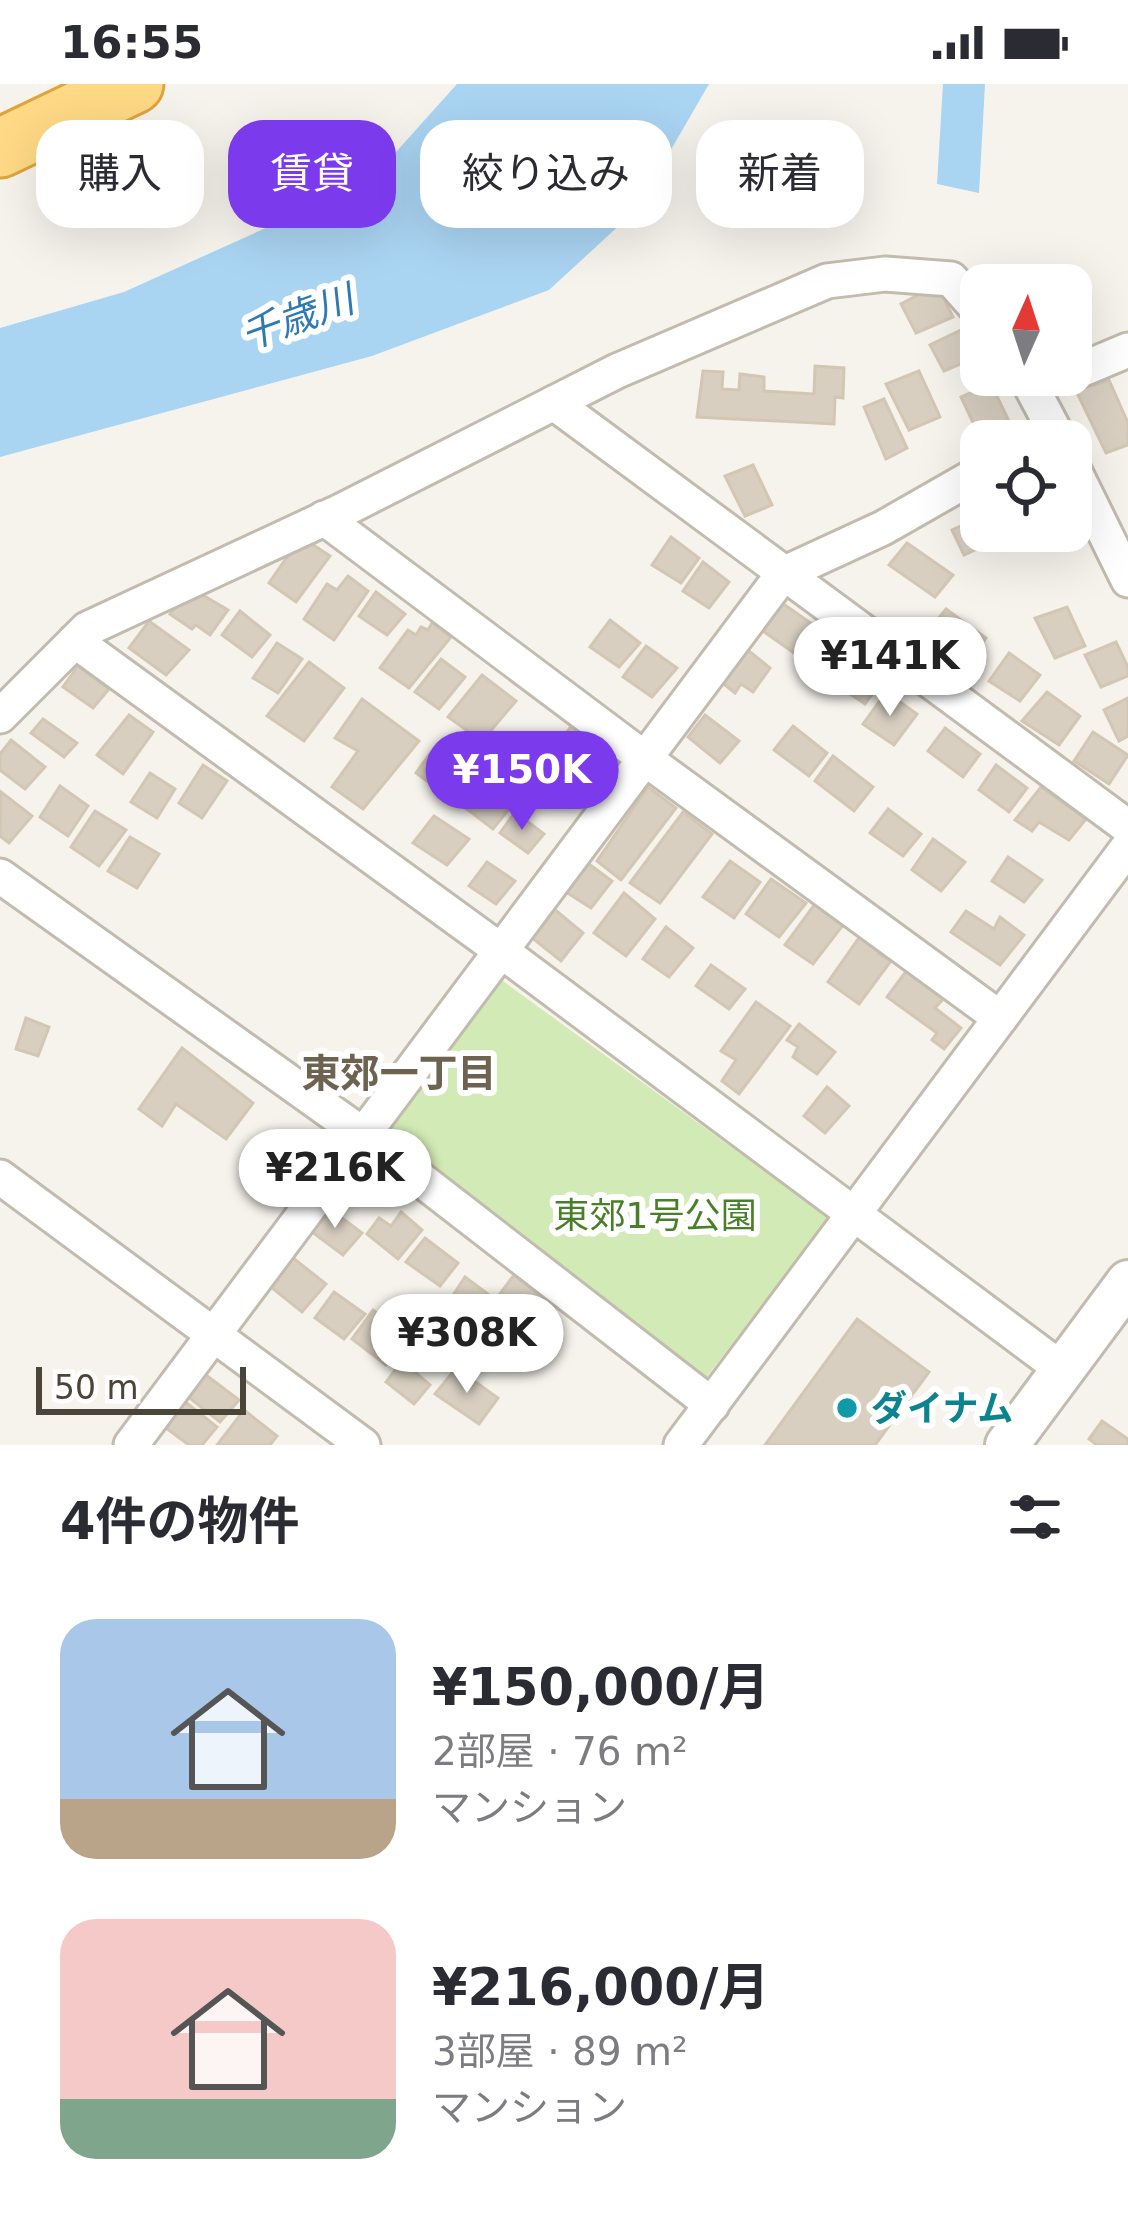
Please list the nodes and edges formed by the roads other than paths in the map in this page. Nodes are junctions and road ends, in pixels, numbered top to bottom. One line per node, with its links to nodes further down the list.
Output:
1 (134, 84): 2 (highway)
2 (0, 148)
3 (960, 289): 6 (street)
4 (1128, 350): 5 (street)
5 (1092, 365)
6 (554, 404): 9 (street); 10 (street)
7 (960, 484): 10 (street)
8 (1092, 507): 11 (street)
9 (324, 518): 12 (street); 14 (street)
10 (783, 574): 14 (street); 15 (street)
11 (1128, 580)
12 (75, 641): 13 (street); 18 (street)
13 (0, 716)
14 (644, 758): 18 (street); 19 (street)
15 (1128, 827)
16 (1128, 847): 19 (street)
17 (0, 876): 20 (street)
18 (500, 950): 20 (street); 22 (street)
19 (1000, 1018): 22 (street)
20 (362, 1134): 24 (street); 26 (street)
21 (6, 1196): 24 (street)
22 (853, 1216): 25 (street); 26 (street)
23 (1128, 1282): 25 (street)
24 (212, 1334): 27 (street); 28 (street)
25 (1063, 1370): 30 (street)
26 (712, 1405): 29 (street)
27 (130, 1445)
28 (363, 1445)
29 (681, 1445)
30 (1007, 1445)

